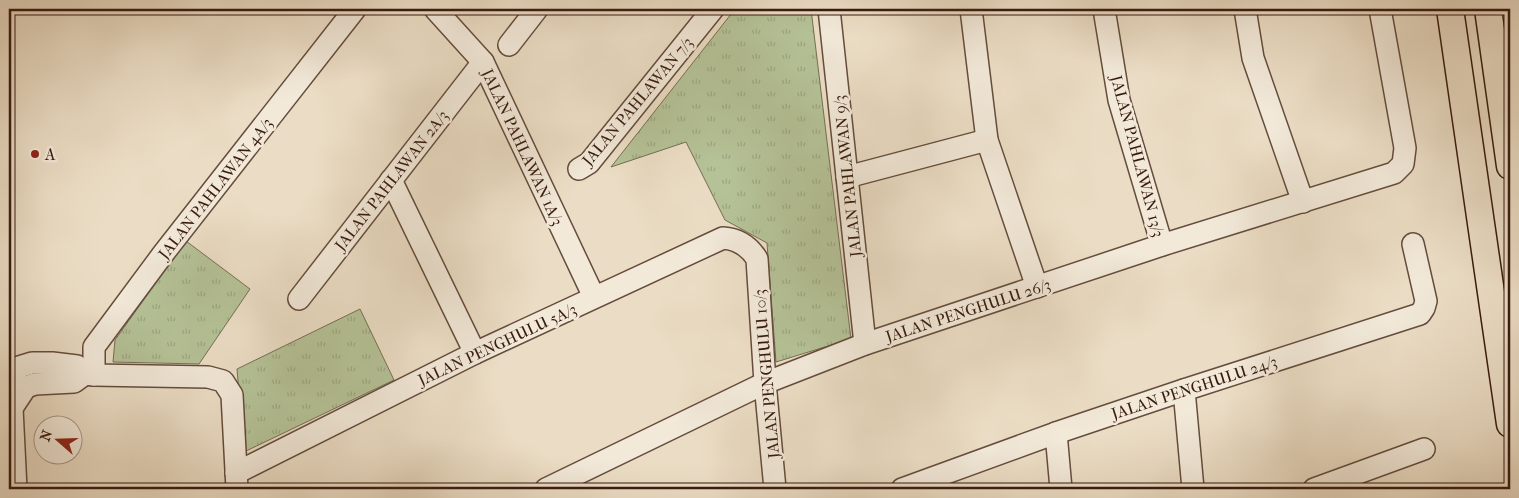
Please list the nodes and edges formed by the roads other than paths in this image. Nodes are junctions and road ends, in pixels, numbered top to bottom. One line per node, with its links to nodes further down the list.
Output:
1 (355, 9): 28 (street, JALAN PAHLAWAN 4A/3)
2 (435, 9): 13 (street, JALAN PAHLAWAN 1A/3)
3 (537, 9): 12 (street)
4 (713, 9): 16 (street, JALAN PAHLAWAN 7/3)
5 (829, 9): 17 (street, JALAN PAHLAWAN 9/3)
6 (970, 9): 14 (street)
7 (1104, 9): 21 (street, JALAN PAHLAWAN 13/3)
8 (1245, 9): 19 (street)
9 (1380, 9): 19 (street, JALAN PENGHULU 26/3)
10 (1450, 9): 33 (main road)
11 (1488, 9): 15 (main road)
12 (508, 45)
13 (483, 62): 18 (street, JALAN PAHLAWAN 2A/3); 24 (street, JALAN PAHLAWAN 1A/3)
14 (987, 140): 17 (street); 23 (street)
15 (1510, 166)
16 (579, 169)
17 (846, 177): 26 (street, JALAN PAHLAWAN 9/3)
18 (391, 180): 25 (street, JALAN PAHLAWAN 2A/3); 27 (street)
19 (1304, 202): 21 (street, JALAN PENGHULU 26/3)
20 (1413, 244): 31 (street, JALAN PENGHULU 24/3)
21 (1162, 245): 23 (street, JALAN PENGHULU 26/3)
22 (757, 258): 24 (street, JALAN PENGHULU 5A/3); 30 (street, JALAN PENGHULU 10/3)
23 (1037, 287): 26 (street, JALAN PENGHULU 26/3)
24 (594, 298): 27 (street, JALAN PENGHULU 5A/3)
25 (299, 299)
26 (865, 344): 30 (street, JALAN PENGHULU 26/3)
27 (475, 353): 36 (street, JALAN PENGHULU 5A/3)
28 (89, 374): 29 (street); 32 (street); 36 (street)
29 (9, 381)
30 (765, 383): 39 (street, JALAN PENGHULU 26/3); 40 (street, JALAN PENGHULU 10/3)
31 (1184, 390): 34 (street, JALAN PENGHULU 24/3); 42 (street)
32 (10, 405): 38 (street)
33 (1510, 424)
34 (1056, 433): 37 (street, JALAN PENGHULU 24/3); 41 (street)
35 (1424, 449): 43 (street)
36 (237, 481)
37 (911, 488)
38 (16, 489)
39 (546, 489)
40 (775, 489)
41 (1061, 489)
42 (1193, 489)
43 (1314, 489)

